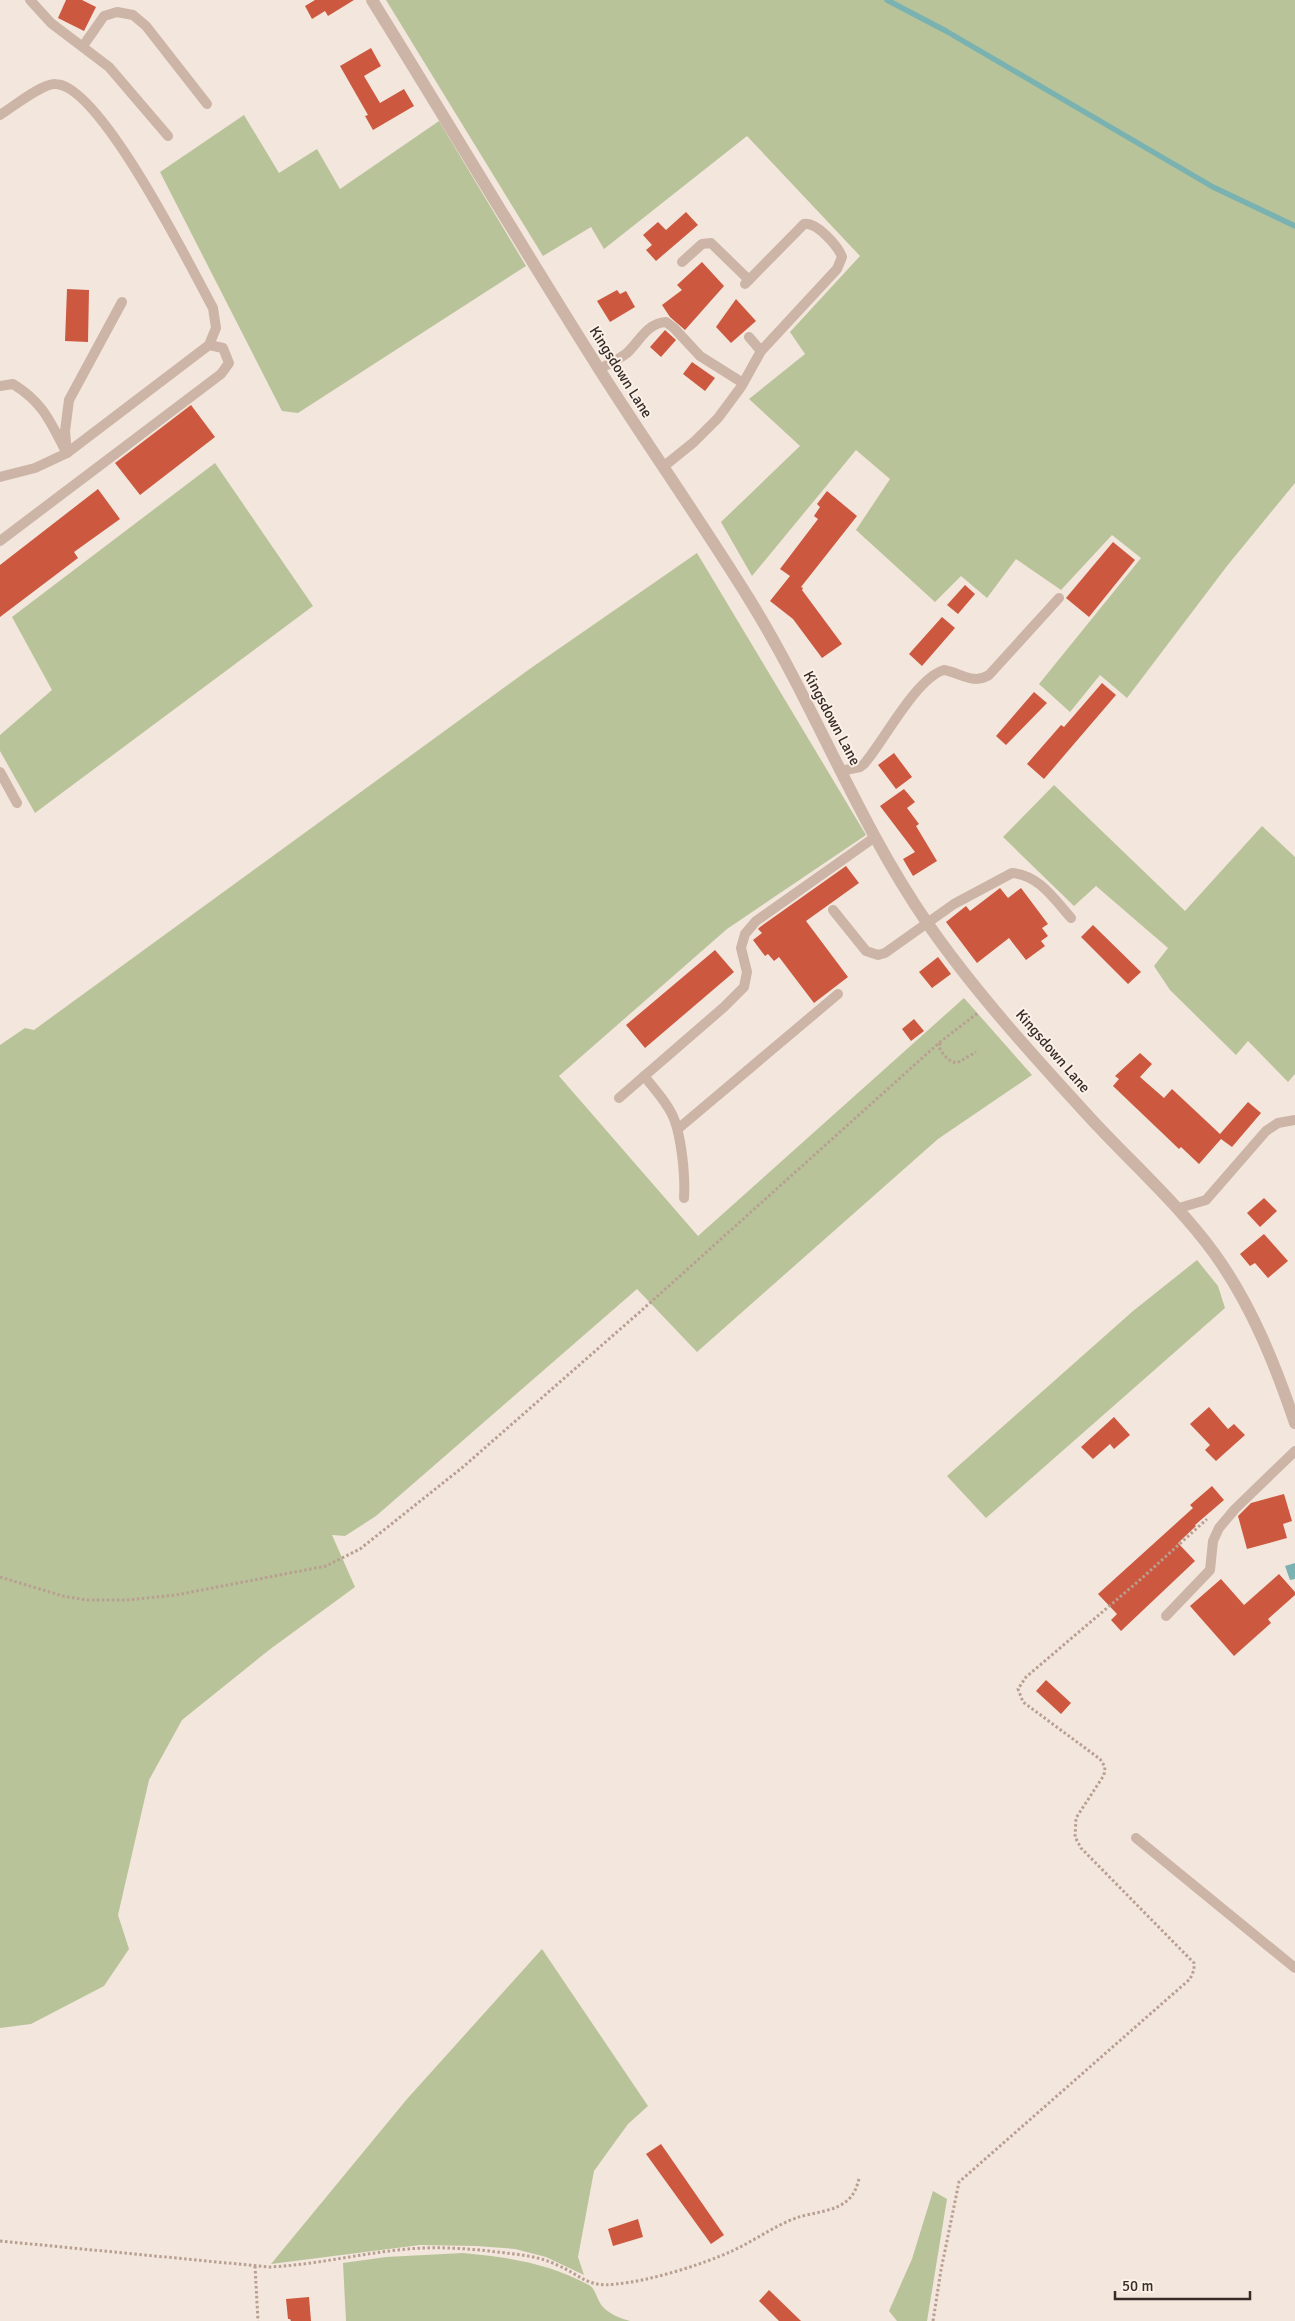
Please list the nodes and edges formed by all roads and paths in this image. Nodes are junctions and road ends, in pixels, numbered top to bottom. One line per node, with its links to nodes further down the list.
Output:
1 (30, 0): 3 (lane)
2 (372, 0): 12 (street, Kingsdown Lane)
3 (83, 46): 4 (lane); 6 (lane)
4 (207, 104)
5 (0, 115): 10 (lane)
6 (168, 136)
7 (682, 262): 11 (lane)
8 (122, 302): 15 (lane)
9 (749, 337): 11 (lane)
10 (209, 345): 15 (lane); 18 (lane)
11 (761, 351): 13 (lane)
12 (599, 369): 13 (lane); 16 (street, Kingsdown Lane)
13 (743, 383): 16 (lane)
14 (0, 386): 15 (lane)
15 (67, 453): 17 (lane)
16 (663, 468): 20 (street, Kingsdown Lane)
17 (0, 477)
18 (0, 541)
19 (1059, 598): 20 (lane)
20 (841, 770): 23 (street, Kingsdown Lane)
21 (0, 772): 22 (lane)
22 (17, 803)
23 (875, 837): 26 (street, Kingsdown Lane); 31 (lane)
24 (833, 910): 26 (lane)
25 (1070, 918): 26 (lane)
26 (927, 922): 28 (street, Kingsdown Lane)
27 (838, 994): 34 (lane)
28 (990, 1003): 29 (path); 36 (street, Kingsdown Lane)
29 (940, 1042): 30 (path); 40 (path)
30 (976, 1052)
31 (644, 1076): 32 (lane); 34 (lane)
32 (619, 1098)
33 (1295, 1120): 36 (lane)
34 (679, 1128): 35 (lane)
35 (684, 1198)
36 (1179, 1208): 37 (street, Kingsdown Lane)
37 (1294, 1416)
38 (1295, 1451): 41 (lane)
39 (1209, 1517): 48 (path)
40 (0, 1577)
41 (1166, 1616)
42 (1136, 1838): 43 (lane)
43 (1295, 1968)
44 (859, 2179): 46 (path)
45 (0, 2241): 46 (path)
46 (255, 2266): 47 (path)
47 (258, 2321)
48 (933, 2321)

